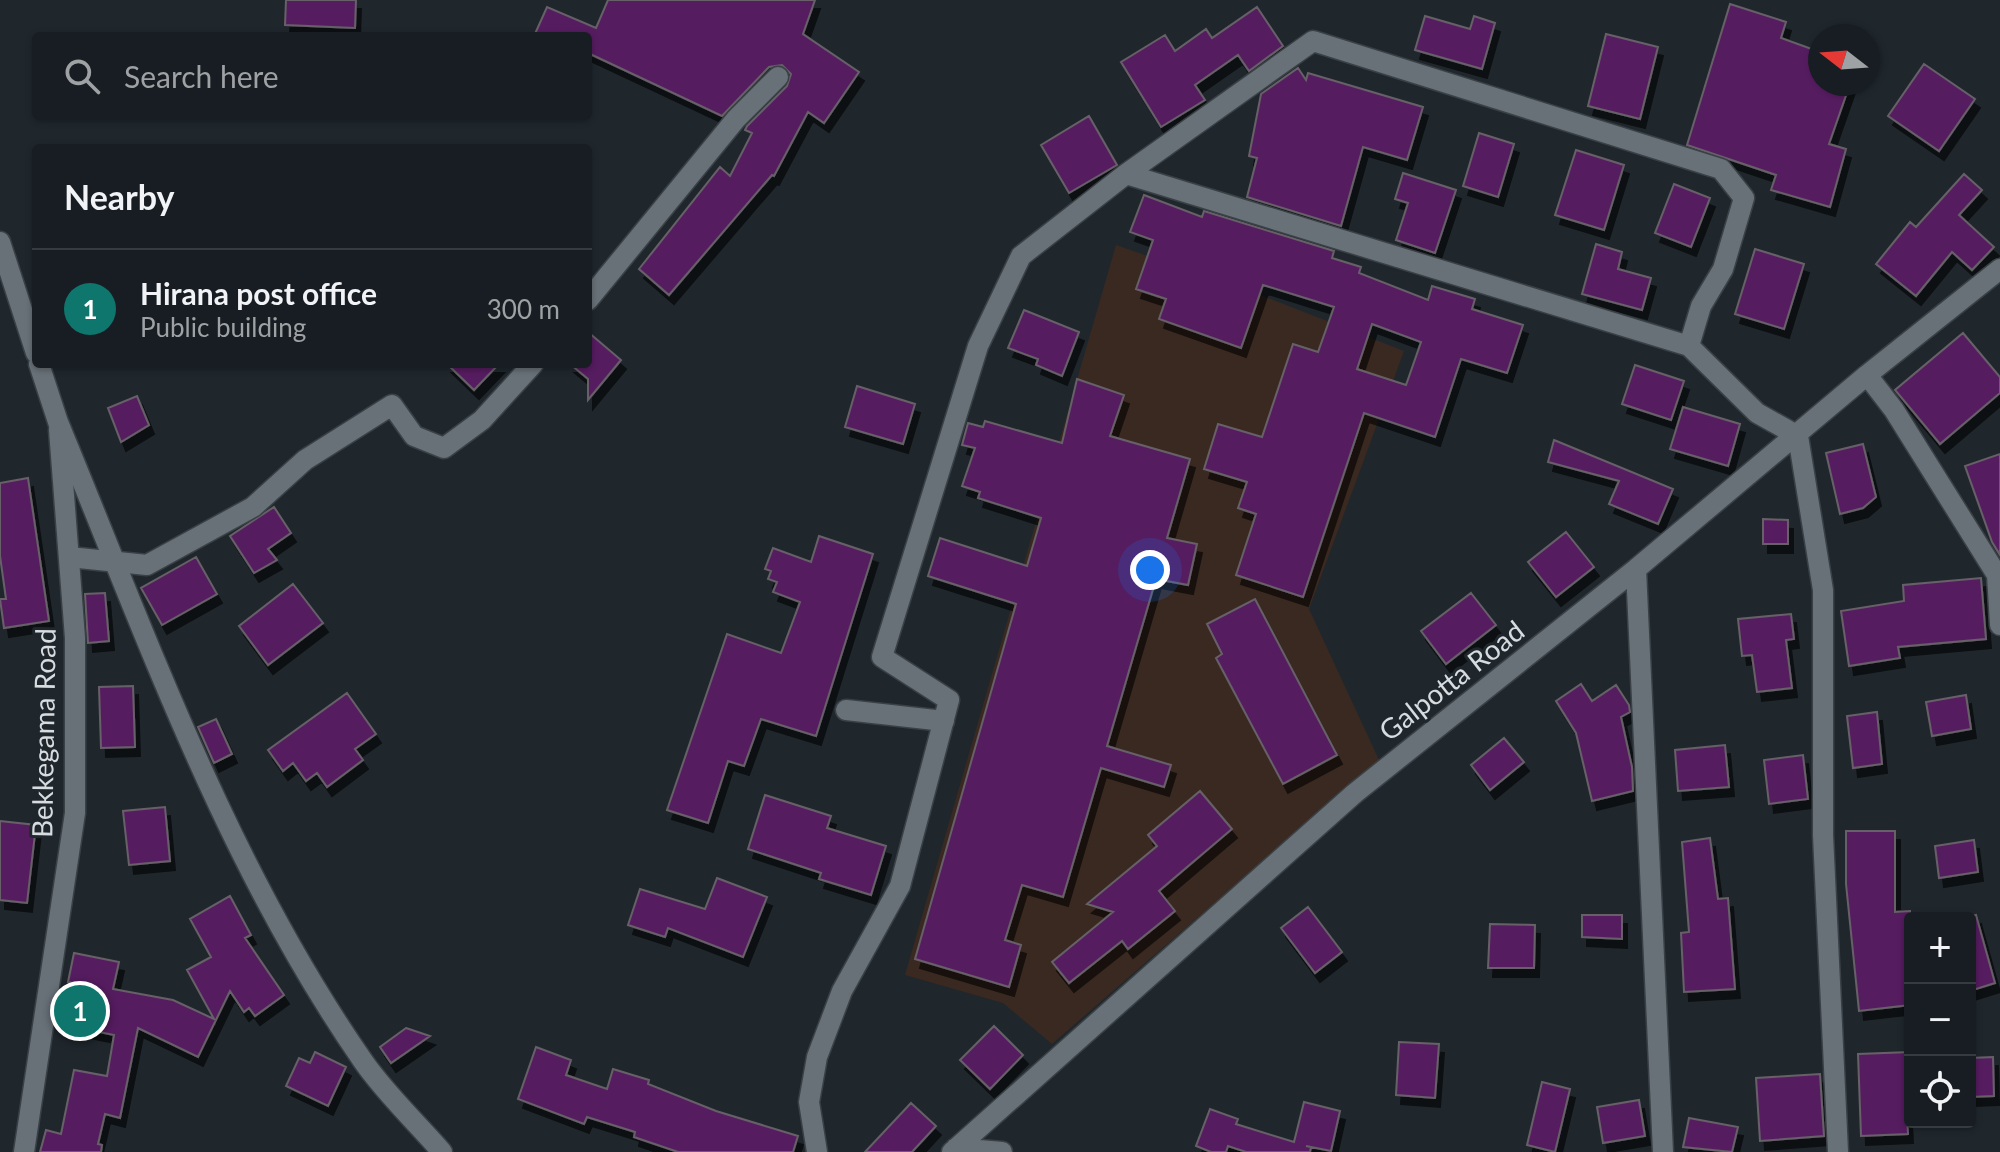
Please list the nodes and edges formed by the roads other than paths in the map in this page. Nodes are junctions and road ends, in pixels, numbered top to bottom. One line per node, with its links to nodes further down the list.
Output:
1 (778, 77): 5 (street)
2 (1126, 174): 7 (street); 7 (street); 18 (street)
3 (0, 242): 6 (street)
4 (2000, 269): 10 (street, Galpotta Road)
5 (592, 295)
6 (32, 341)
7 (1689, 346): 12 (street)
8 (40, 368): 11 (street, Bekkegama Road)
9 (529, 368): 14 (street)
10 (1867, 375): 12 (street, Galpotta Road); 16 (street)
11 (58, 422): 13 (street, Bekkegama Road); 14 (street)
12 (1798, 436): 15 (street, Galpotta Road); 25 (street)
13 (69, 557): 14 (street); 20 (street, Bekkegama Road)
14 (116, 562): 21 (street)
15 (1636, 569): 19 (street, Galpotta Road); 24 (street)
16 (2000, 625)
17 (846, 710): 18 (street)
18 (944, 721): 22 (street)
19 (954, 1150): 23 (street)
20 (24, 1152)
21 (442, 1152)
22 (817, 1152)
23 (1002, 1152)
24 (1663, 1152)
25 (1838, 1152)

